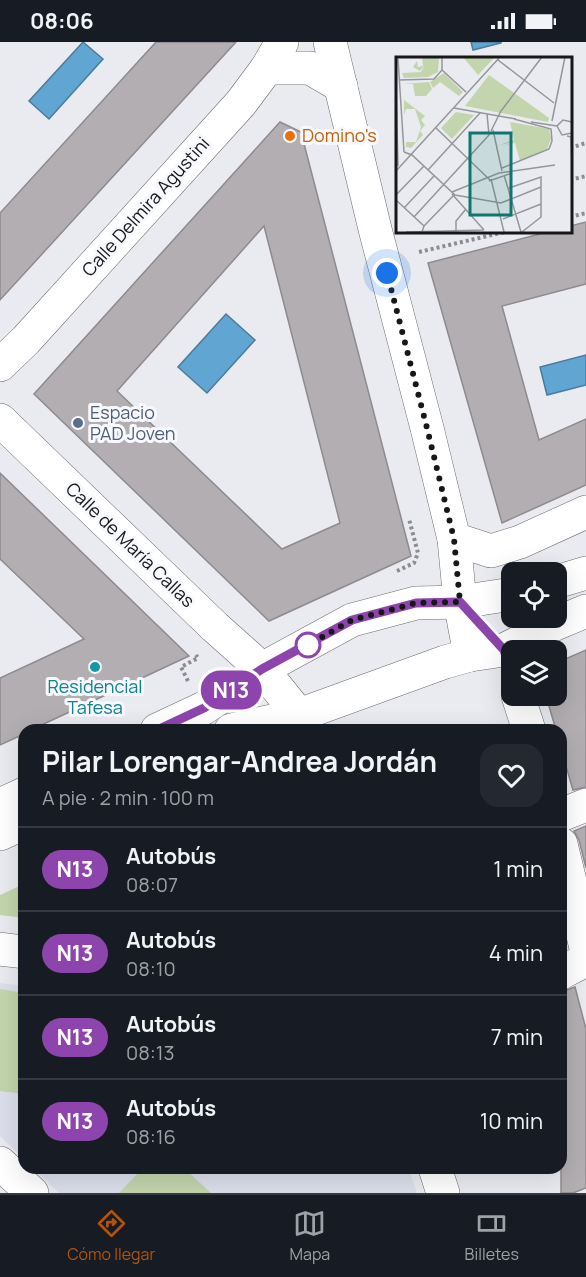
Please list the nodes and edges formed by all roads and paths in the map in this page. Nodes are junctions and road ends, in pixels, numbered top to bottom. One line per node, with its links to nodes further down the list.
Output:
1 (330, 42): 3 (street)
2 (274, 55): 3 (street); 12 (street, Calle Delmira Agustini)
3 (341, 86): 15 (street)
4 (586, 143): 5 (path)
5 (571, 148)
6 (586, 176): 7 (path)
7 (571, 180)
8 (586, 213): 9 (path)
9 (571, 217)
10 (505, 232): 11 (path)
11 (418, 252)
12 (0, 365)
13 (0, 420): 27 (street, Calle de María Callas)
14 (586, 512): 15 (street)
15 (454, 539): 19 (street)
16 (586, 573): 17 (street)
17 (567, 579)
18 (501, 596): 19 (street)
19 (460, 602): 22 (street); 24 (street); 25 (street)
20 (586, 612): 21 (street)
21 (535, 640)
22 (301, 649): 27 (street); 30 (street)
23 (194, 652): 28 (path)
24 (501, 653)
25 (470, 655): 26 (street); 30 (street)
26 (501, 661)
27 (262, 669): 30 (street, Calle de María Callas); 31 (street)
28 (192, 690)
29 (521, 706): 32 (street)
30 (301, 723)
31 (170, 724)
32 (527, 724)
33 (18, 797): 34 (street)
34 (0, 805)
35 (586, 805): 36 (street)
36 (567, 813)
37 (18, 826): 38 (street)
38 (0, 834)
39 (567, 869): 40 (street)
40 (586, 948)
41 (0, 949): 42 (street)
42 (18, 951)
43 (586, 960): 44 (street)
44 (567, 970)
45 (0, 1163): 47 (street)
46 (437, 1174): 48 (street)
47 (32, 1193)
48 (442, 1193)

